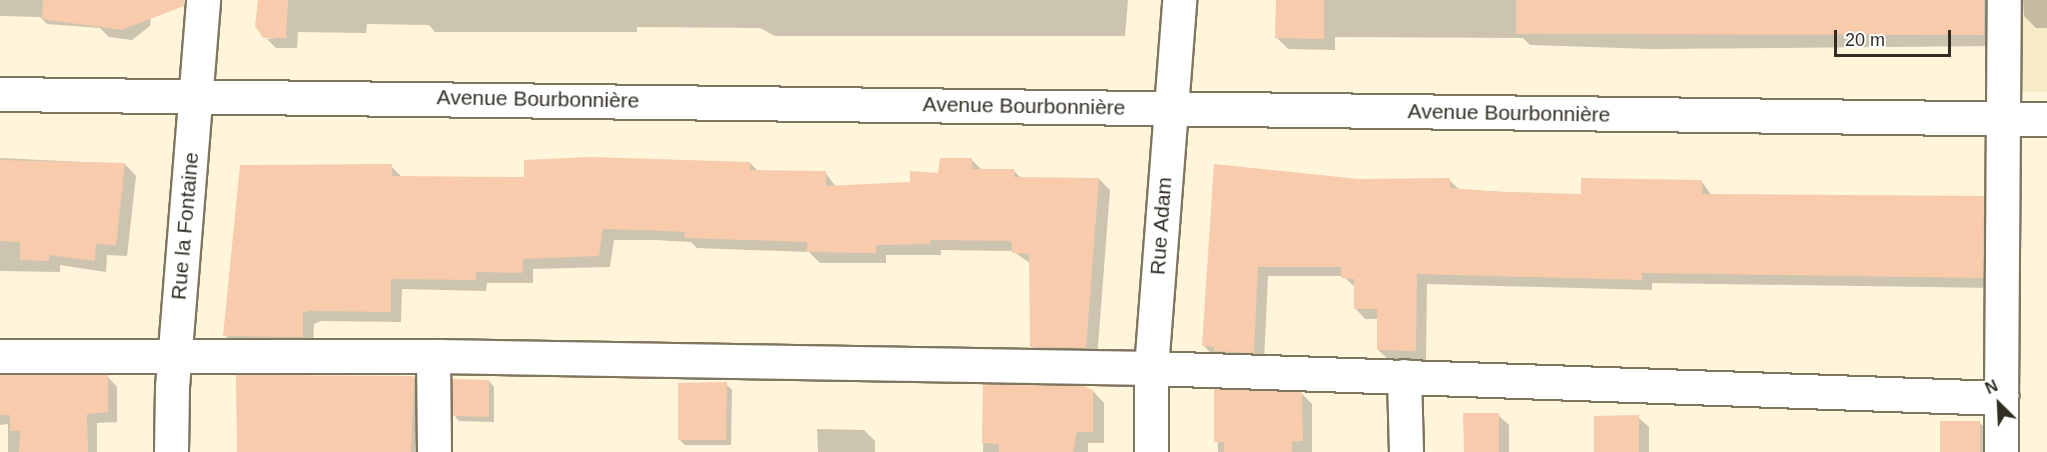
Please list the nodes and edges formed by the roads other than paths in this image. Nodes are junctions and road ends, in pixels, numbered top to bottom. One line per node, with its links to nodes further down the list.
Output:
1 (203, 0): 5 (street, Rue la Fontaine)
2 (1179, 0): 6 (street, Rue Adam)
3 (2004, 0): 7 (street)
4 (0, 94): 5 (street, Avenue Bourbonnière)
5 (195, 95): 6 (street, Avenue Bourbonnière); 11 (street, Rue la Fontaine)
6 (1170, 108): 7 (street, Avenue Bourbonnière); 12 (street, Rue Adam)
7 (2003, 119): 8 (street, Avenue Bourbonnière); 14 (street)
8 (2047, 119)
9 (0, 356): 11 (street)
10 (433, 356): 11 (street); 12 (street); 16 (street)
11 (174, 358): 15 (street, Rue la Fontaine)
12 (1151, 368): 13 (street); 17 (street, Rue Adam)
13 (1404, 376): 14 (street); 18 (street)
14 (2001, 398): 19 (street)
15 (171, 452)
16 (434, 452)
17 (1151, 452)
18 (1406, 452)
19 (2001, 452)

